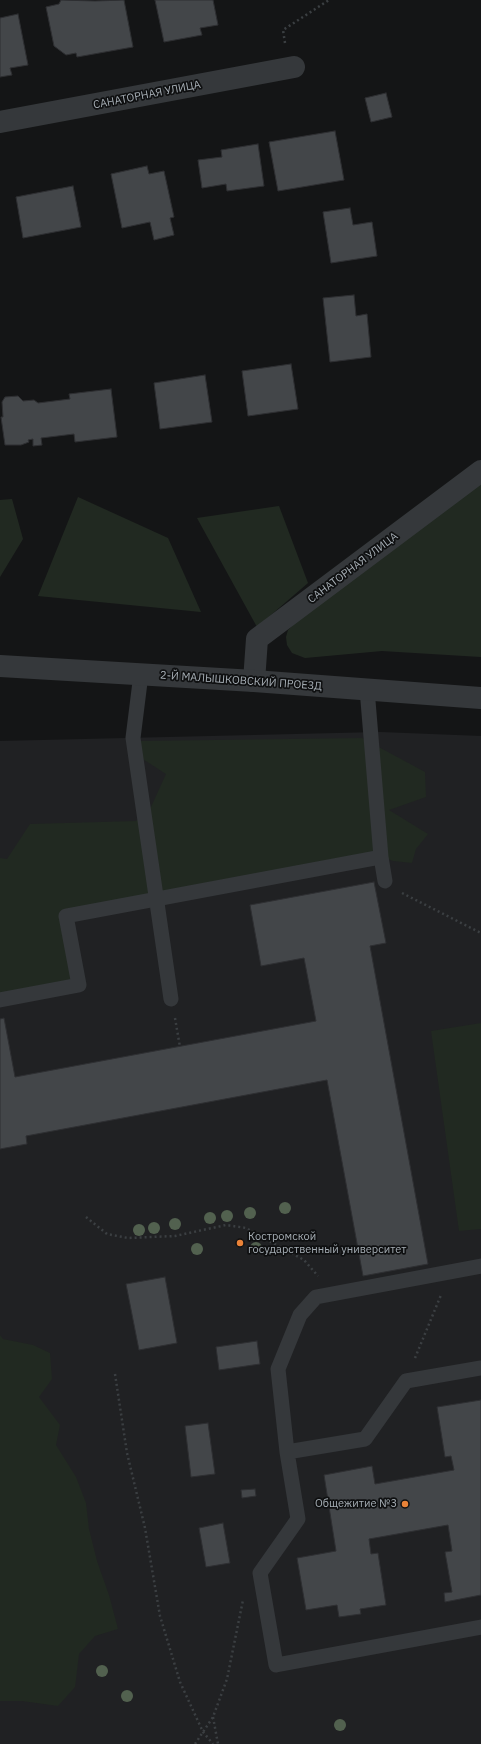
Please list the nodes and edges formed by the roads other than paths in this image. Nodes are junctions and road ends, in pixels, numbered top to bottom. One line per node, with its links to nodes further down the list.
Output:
1 (294, 67): 2 (street, САНАТОРНАЯ УЛИЦА)
2 (0, 122)
3 (481, 471): 6 (street, САНАТОРНАЯ УЛИЦА)
4 (0, 666): 5 (street, 2-Й МАЛЫШКОВСКИЙ ПРОЕЗД)
5 (141, 674): 6 (street, 2-Й МАЛЫШКОВСКИЙ ПРОЕЗД); 11 (lane)
6 (254, 681): 7 (street, 2-Й МАЛЫШКОВСКИЙ ПРОЕЗД)
7 (367, 690): 8 (street, 2-Й МАЛЫШКОВСКИЙ ПРОЕЗД); 9 (lane)
8 (481, 698)
9 (381, 857): 10 (lane); 11 (lane)
10 (385, 881)
11 (156, 899): 12 (lane); 13 (lane)
12 (171, 999)
13 (0, 1000)
14 (481, 1266): 16 (lane)
15 (481, 1368): 16 (lane)
16 (287, 1452): 17 (lane)
17 (481, 1627)

